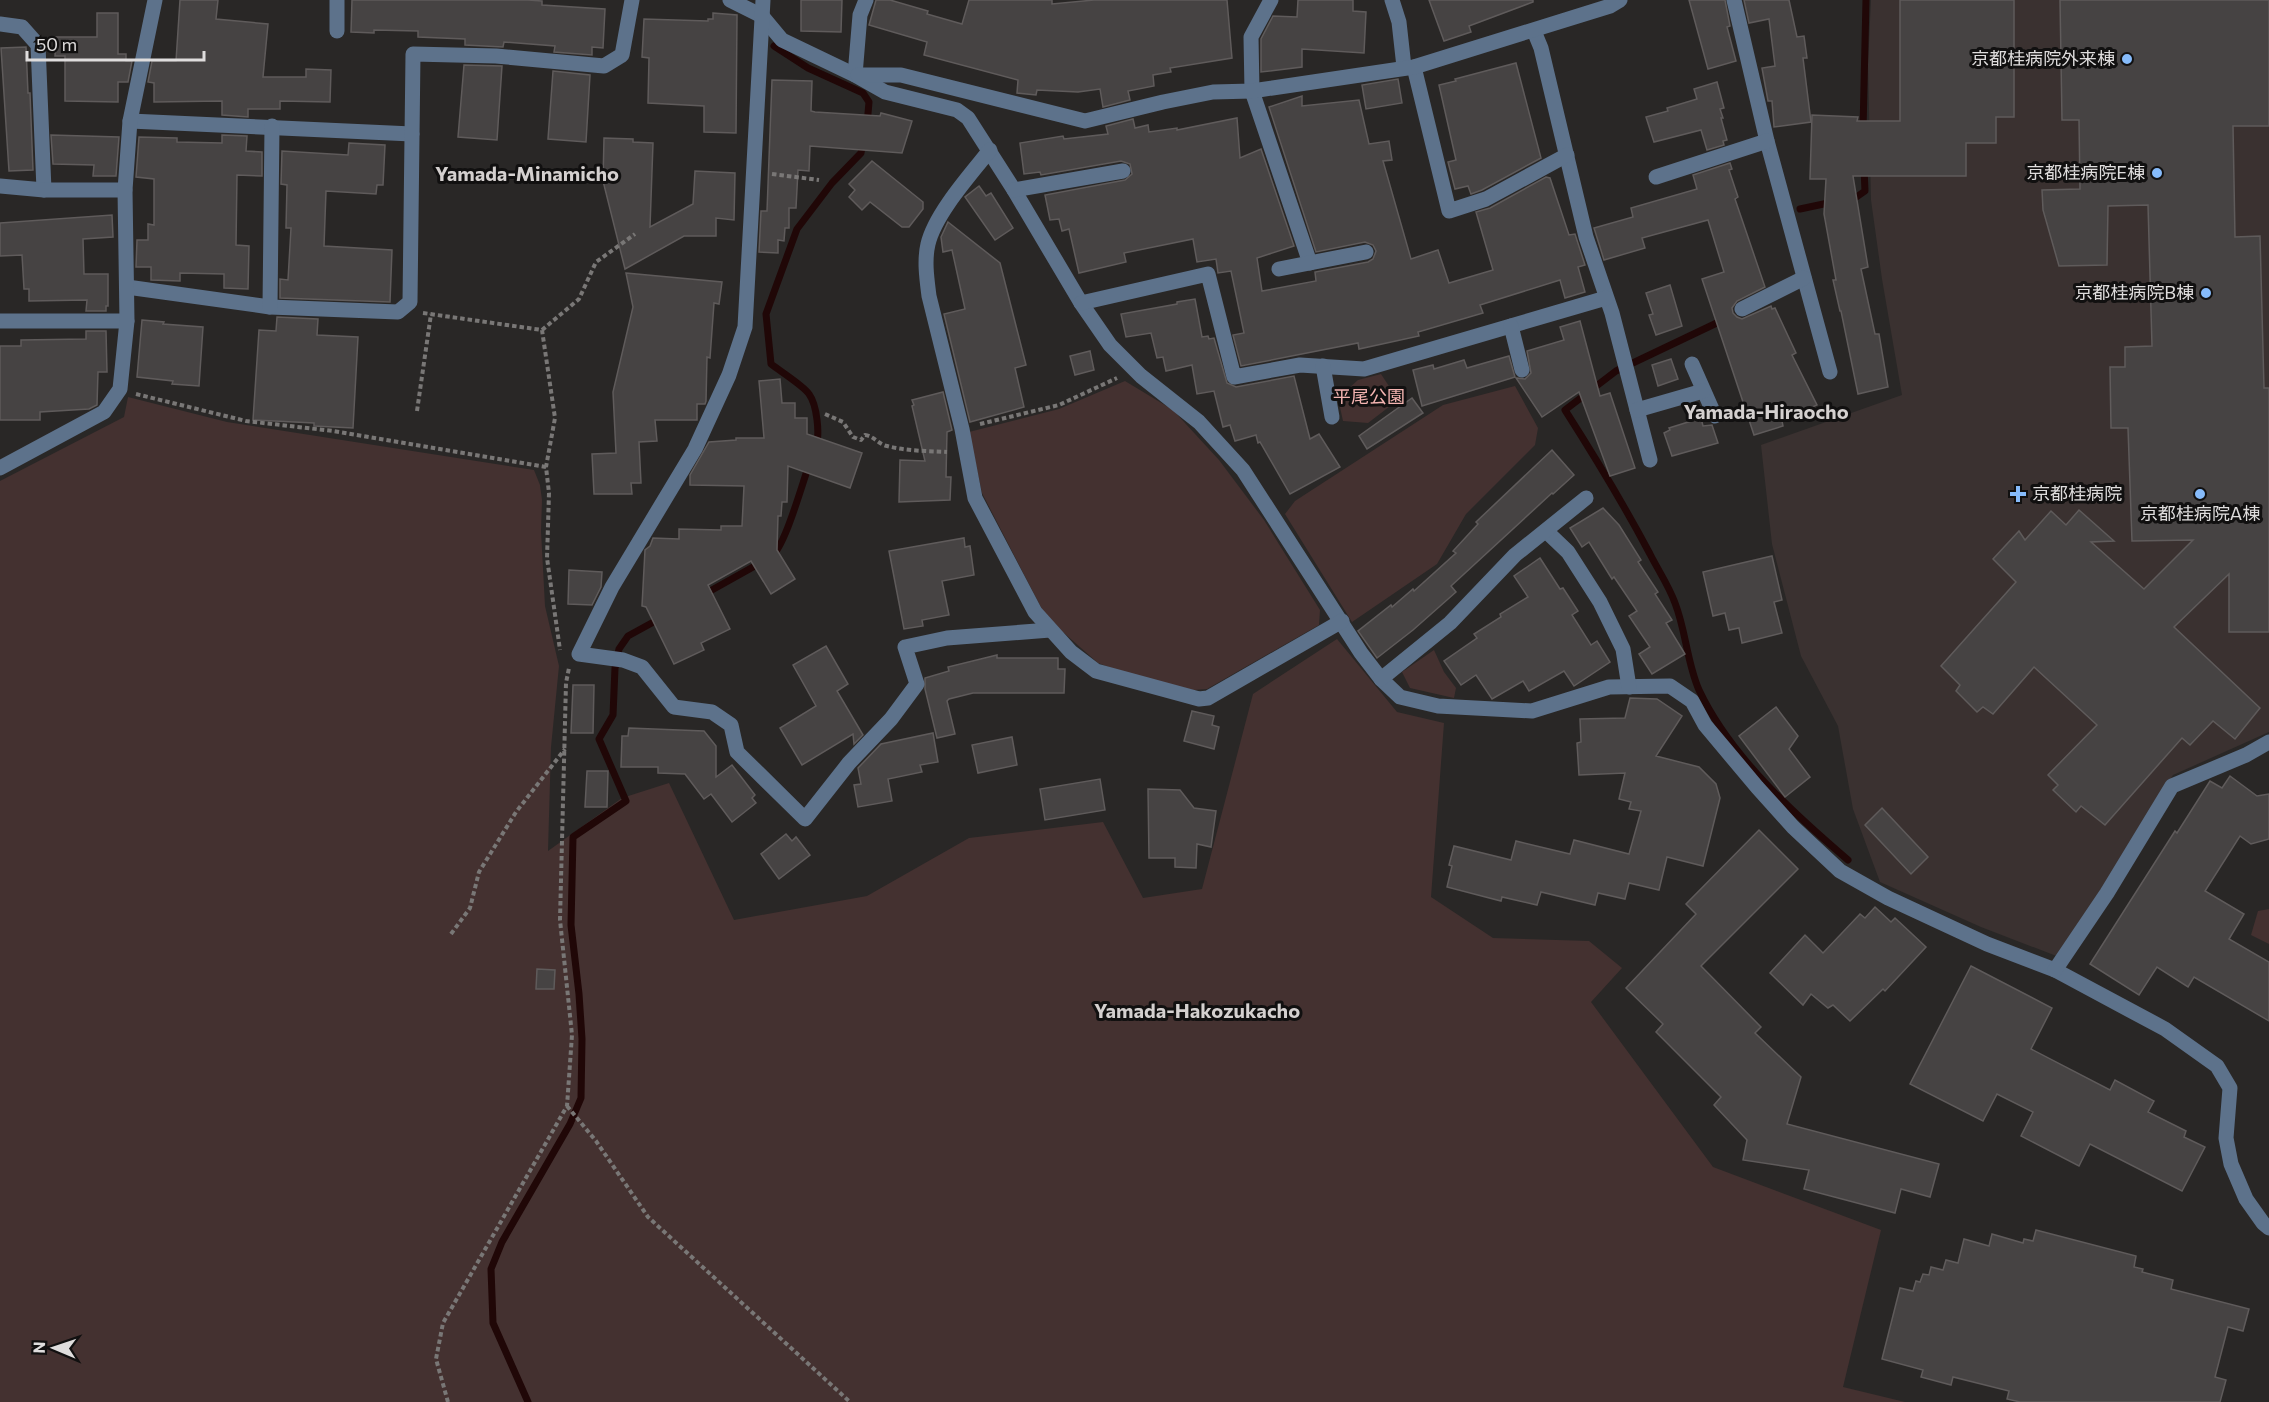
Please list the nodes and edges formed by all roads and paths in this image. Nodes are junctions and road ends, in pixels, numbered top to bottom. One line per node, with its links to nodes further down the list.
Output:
1 (155, 0): 18 (street)
2 (337, 0): 13 (street)
3 (632, 0): 20 (street)
4 (729, 0): 11 (street)
5 (763, 0): 11 (street)
6 (866, 0): 16 (street)
7 (1271, 0): 17 (street)
8 (1392, 0): 15 (street)
9 (1620, 0): 14 (street)
10 (1734, 0): 21 (street)
11 (762, 16): 16 (street); 24 (street)
12 (0, 24): 29 (street)
13 (337, 31)
14 (1534, 31): 15 (street); 23 (street)
15 (1409, 67): 17 (street); 23 (street)
16 (855, 75): 17 (street); 22 (street)
17 (1252, 91): 34 (street)
18 (130, 121): 19 (street); 30 (street)
19 (272, 126): 20 (street); 40 (street)
20 (412, 134): 42 (street)
21 (1767, 141): 26 (street); 36 (street)
22 (990, 150): 31 (street); 60 (street)
23 (1567, 155): 38 (street)
24 (754, 171): 27 (path); 68 (street)
25 (1123, 171): 31 (street)
26 (1656, 177)
27 (819, 180)
28 (0, 186): 29 (street)
29 (44, 190): 30 (street)
30 (125, 190): 37 (street)
31 (1014, 190): 39 (street)
32 (635, 234): 47 (path)
33 (1366, 252): 34 (street)
34 (1310, 263): 35 (street)
35 (1279, 269)
36 (1804, 278): 41 (street); 52 (street)
37 (127, 287): 40 (street); 45 (street)
38 (1606, 298): 46 (street); 55 (street)
39 (1081, 303): 49 (street); 50 (street)
40 (270, 307): 42 (street)
41 (1742, 309)
42 (398, 312): 43 (path)
43 (431, 314): 47 (path); 56 (path)
44 (0, 321): 45 (street)
45 (127, 321): 53 (street)
46 (1511, 326): 49 (street); 51 (street)
47 (542, 330): 63 (path)
48 (1692, 364): 54 (street)
49 (1323, 366): 59 (street)
50 (1135, 369): 60 (path); 67 (street)
51 (1522, 370)
52 (1830, 372)
53 (120, 389): 63 (path); 64 (street)
54 (1703, 391): 55 (street); 58 (street)
55 (1637, 410): 62 (street)
56 (417, 411)
57 (825, 414): 61 (path)
58 (1715, 416)
59 (1332, 417)
60 (962, 429): 61 (street)
61 (965, 454): 68 (street)
62 (1650, 460)
63 (546, 467): 69 (path)
64 (0, 468)
65 (1586, 498): 66 (street)
66 (1546, 531): 71 (street); 72 (street)
67 (1341, 621): 68 (street); 71 (street)
68 (1050, 630)
69 (561, 656)
70 (565, 660): 74 (path)
71 (1381, 679): 72 (street)
72 (1629, 687): 76 (street)
73 (2269, 742): 76 (street)
74 (566, 748): 75 (path); 77 (path)
75 (451, 934)
76 (2055, 970): 78 (street)
77 (569, 1108): 79 (path); 80 (path)
78 (2269, 1228)
79 (446, 1401)
80 (850, 1402)

